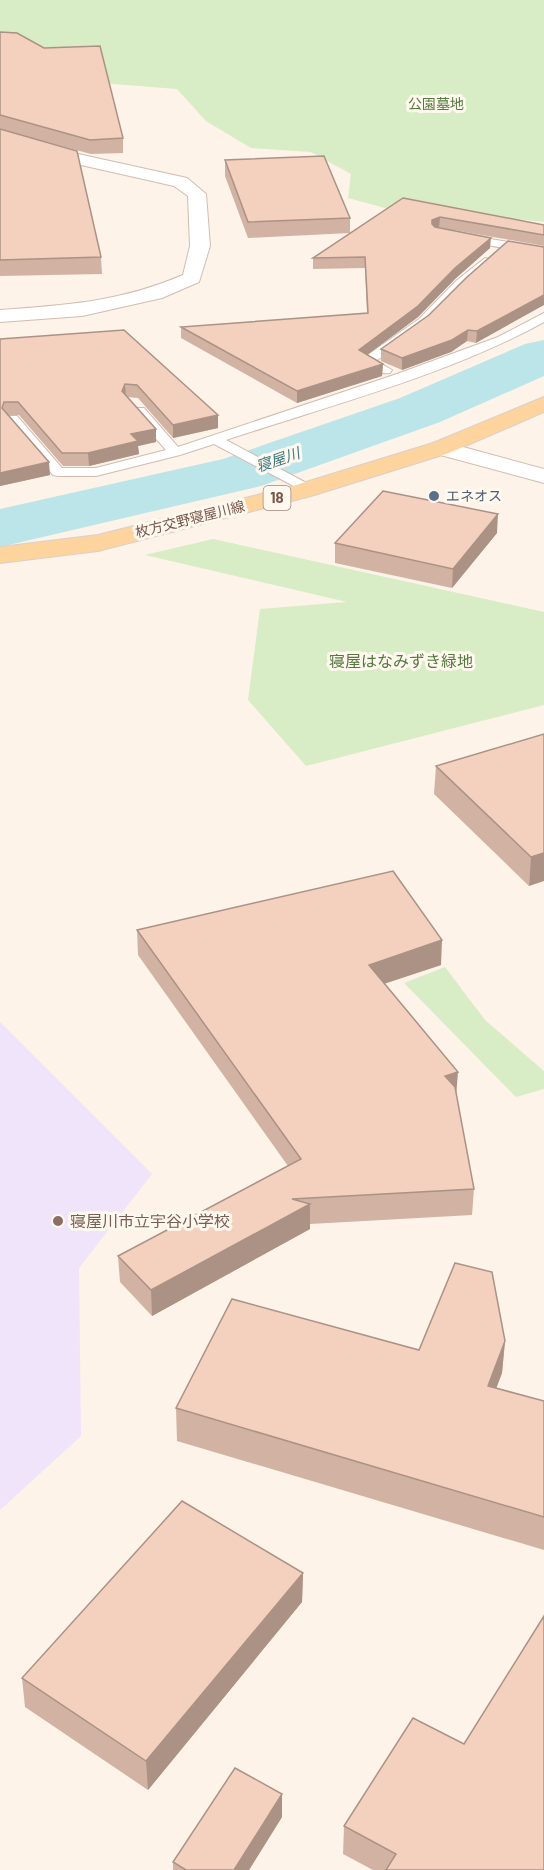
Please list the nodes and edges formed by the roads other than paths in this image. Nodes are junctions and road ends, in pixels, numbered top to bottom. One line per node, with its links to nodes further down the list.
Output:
1 (0, 137): 5 (street)
2 (450, 235): 3 (lane)
3 (505, 244): 4 (lane); 7 (lane)
4 (544, 252)
5 (0, 316)
6 (544, 317): 7 (lane)
7 (402, 378): 11 (lane)
8 (131, 402): 13 (lane)
9 (544, 404): 12 (main road, 枚方交野寝屋川線 / 18)
10 (12, 419): 13 (lane)
11 (216, 439): 13 (lane); 15 (lane)
12 (441, 448): 14 (street); 15 (main road, 枚方交野寝屋川線 / 18)
13 (175, 452)
14 (544, 476)
15 (307, 489): 16 (main road, 枚方交野寝屋川線 / 18)
16 (0, 555)

